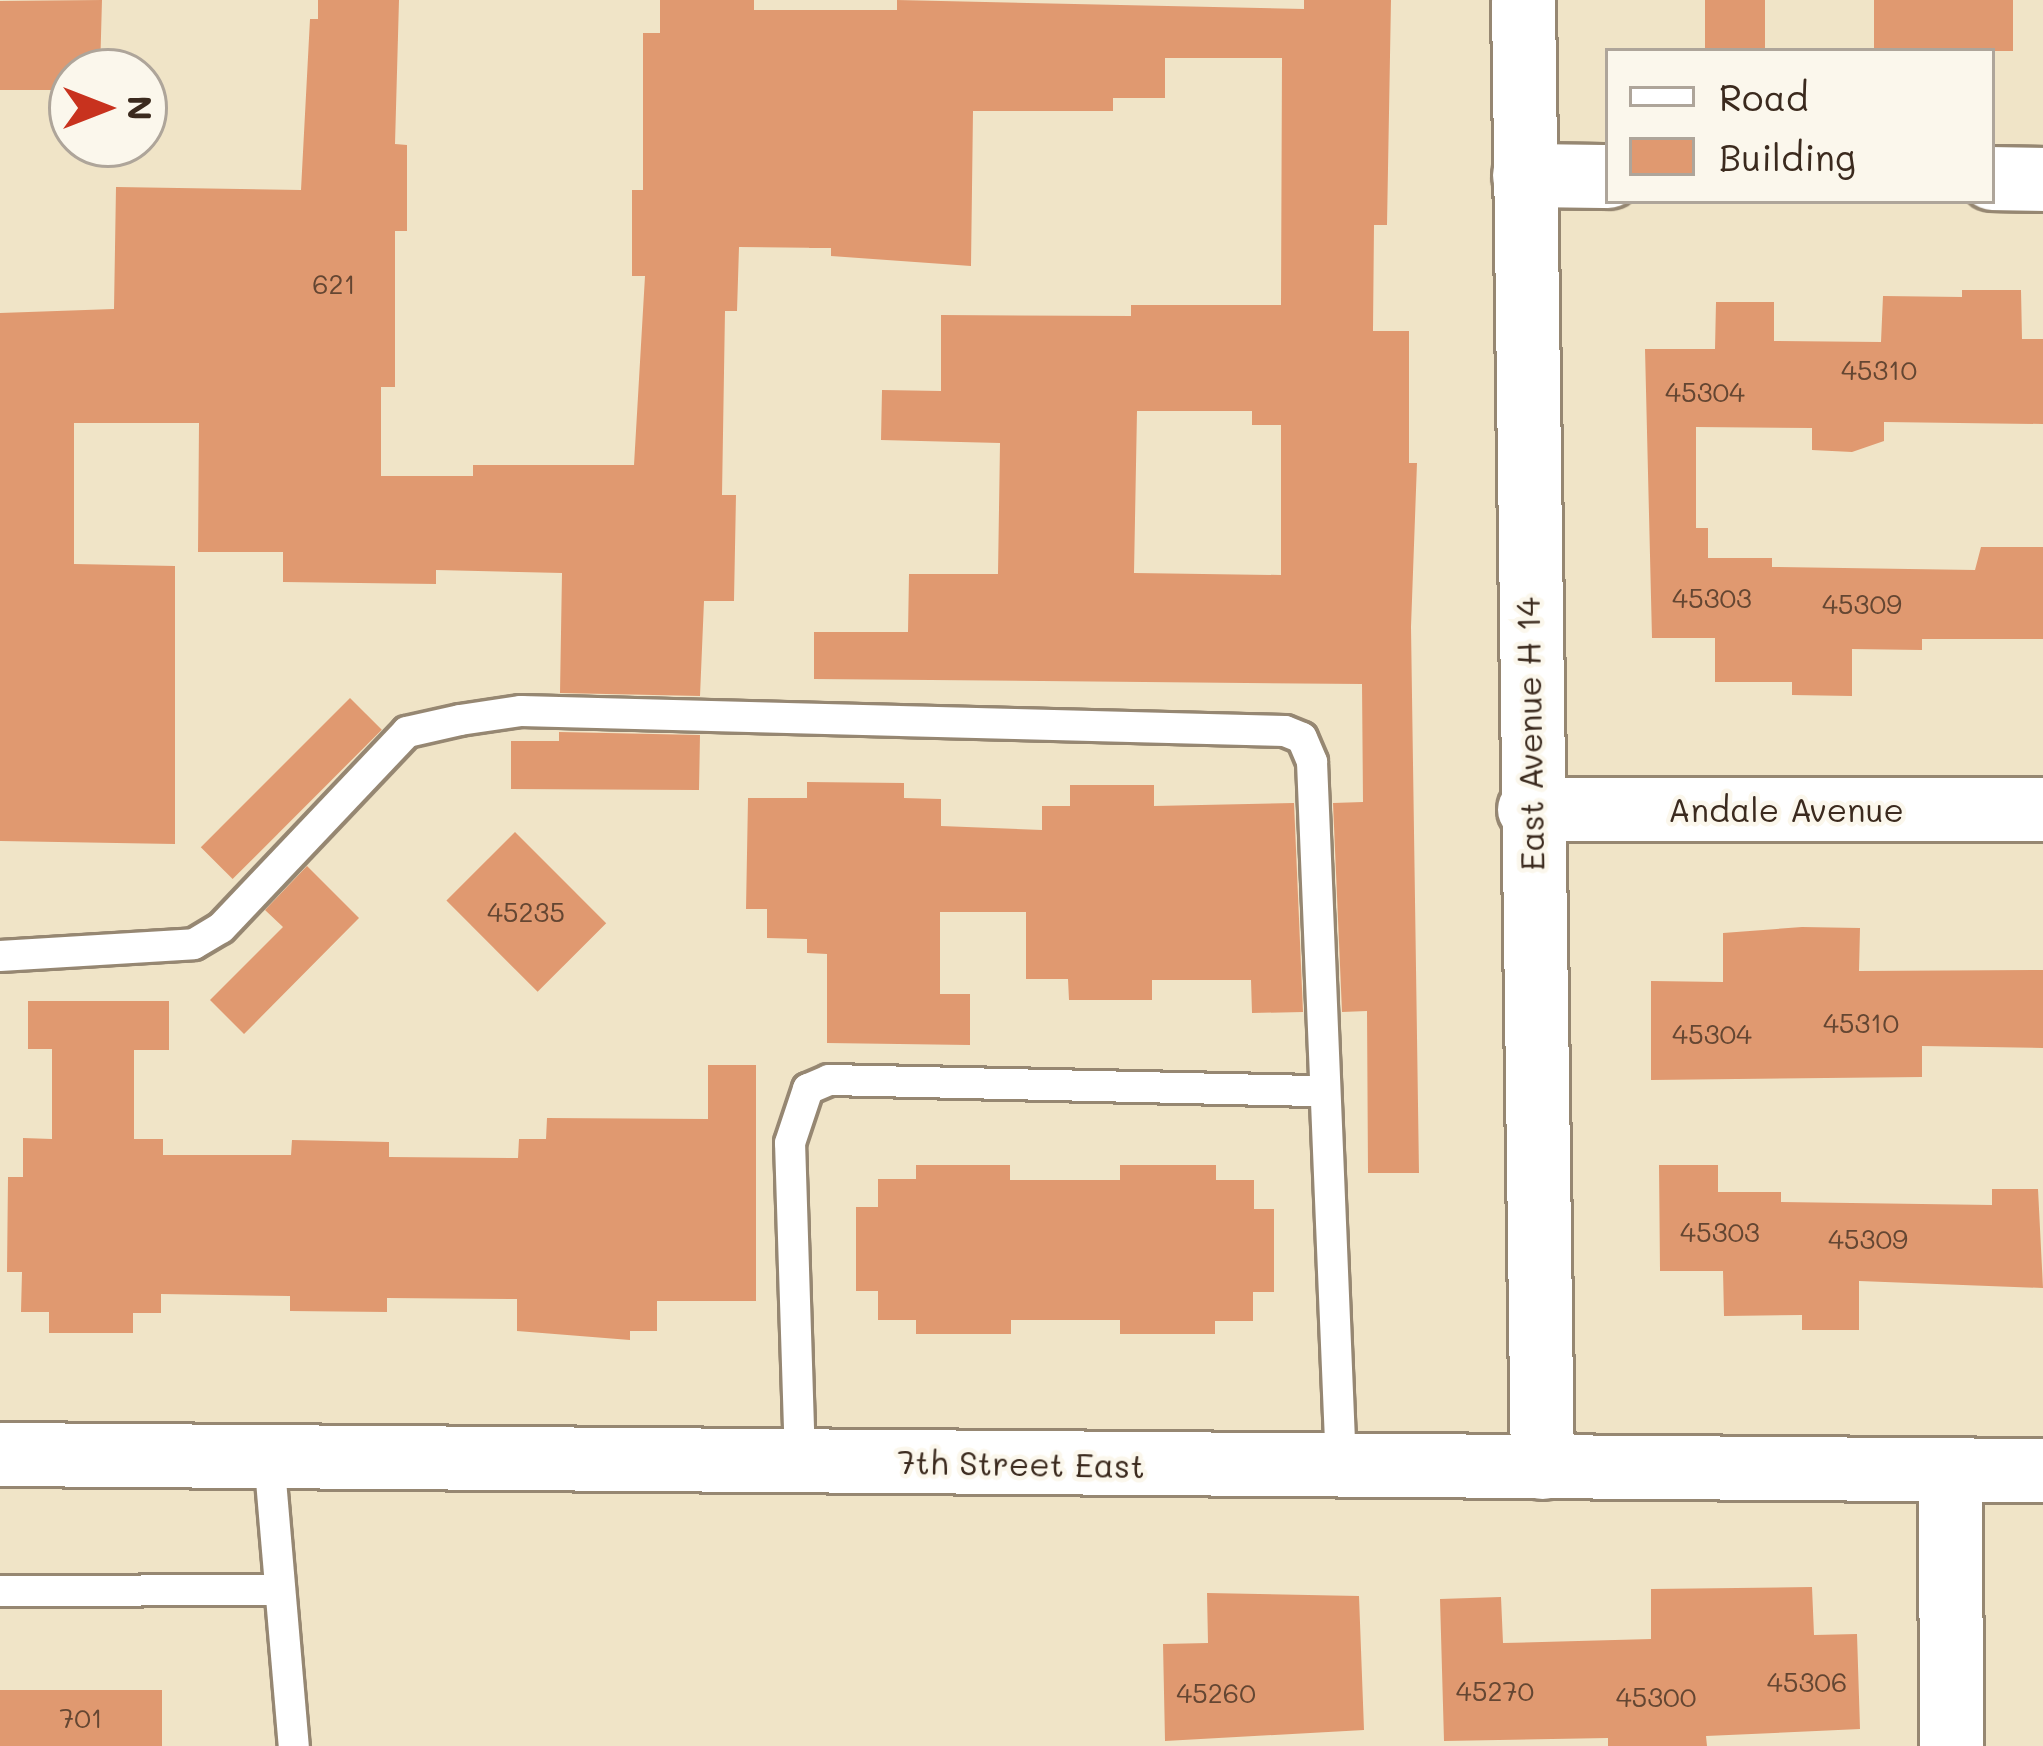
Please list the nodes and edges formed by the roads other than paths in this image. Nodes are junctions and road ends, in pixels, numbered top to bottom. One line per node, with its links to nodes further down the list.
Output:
1 (1523, 0): 2 (street, East Avenue H 14)
2 (1524, 176): 3 (street); 6 (street, East Avenue H 14)
3 (1605, 176)
4 (1995, 178): 5 (street)
5 (2043, 178)
6 (1529, 808): 7 (street, Andale Avenue); 14 (street, East Avenue H 14)
7 (2043, 809)
8 (0, 956): 9 (lane)
9 (1325, 1091): 12 (lane); 13 (lane)
10 (0, 1454): 11 (street, 7th Street East)
11 (269, 1457): 12 (street, 7th Street East); 17 (lane)
12 (800, 1460): 13 (street, 7th Street East)
13 (1341, 1466): 14 (street, 7th Street East)
14 (1542, 1467): 15 (street, 7th Street East)
15 (1950, 1470): 16 (street, 7th Street East); 20 (street)
16 (2043, 1470)
17 (279, 1590): 18 (lane); 19 (lane)
18 (0, 1591)
19 (294, 1746)
20 (1951, 1746)

